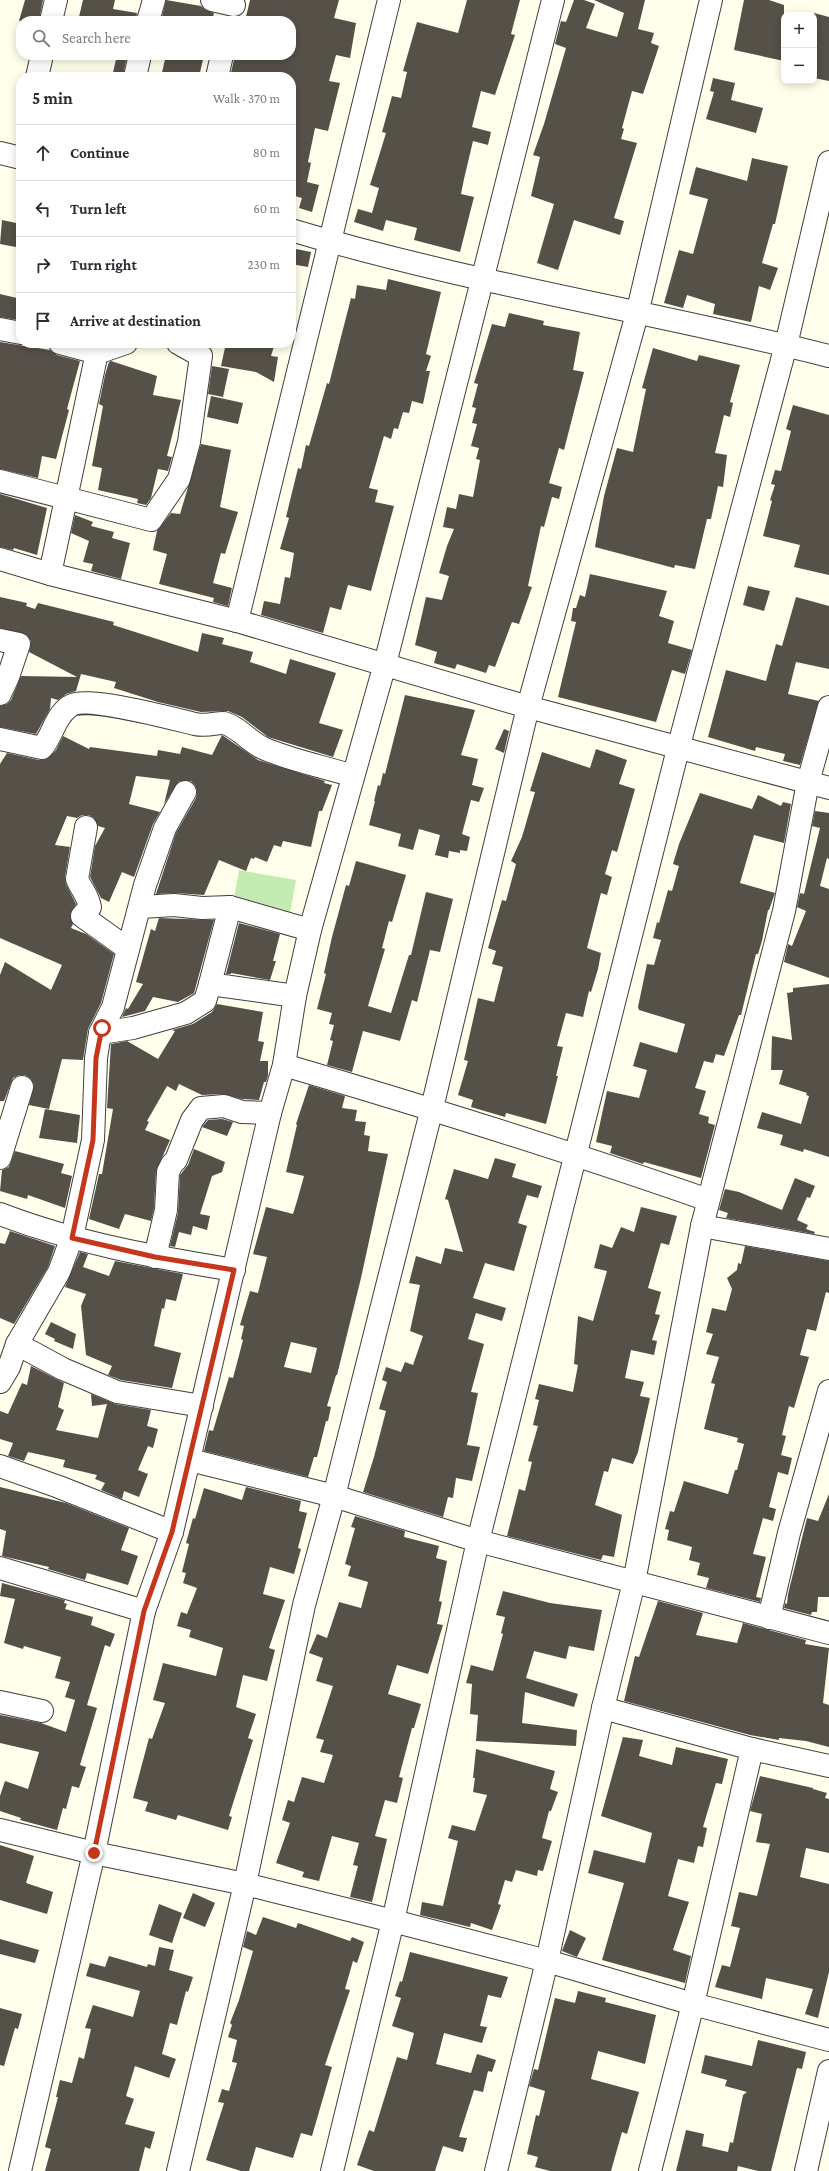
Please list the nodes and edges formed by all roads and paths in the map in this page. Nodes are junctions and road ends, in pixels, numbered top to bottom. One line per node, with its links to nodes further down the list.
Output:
1 (56, 0): 8 (street)
2 (154, 0): 9 (street)
3 (212, 0): 7 (street)
4 (389, 0): 21 (street)
5 (552, 0): 22 (street)
6 (711, 0): 23 (street)
7 (233, 9)
8 (51, 16)
9 (149, 16)
10 (41, 60): 13 (street)
11 (139, 60): 14 (street)
12 (221, 60): 15 (street)
13 (38, 72)
14 (136, 72)
15 (218, 72)
16 (0, 153): 17 (street)
17 (16, 157)
18 (829, 162): 19 (street)
19 (825, 201): 26 (street)
20 (296, 232): 21 (street)
21 (329, 242): 22 (street); 34 (street)
22 (482, 279): 23 (street); 36 (street)
23 (637, 314): 26 (street); 38 (street)
24 (0, 329): 25 (street)
25 (16, 332)
26 (786, 345): 29 (street); 41 (street)
27 (98, 348): 31 (street)
28 (187, 348): 31 (street)
29 (829, 356)
30 (0, 481): 31 (street)
31 (66, 498): 33 (street)
32 (0, 559): 33 (street)
33 (50, 574): 34 (street)
34 (237, 621): 36 (street)
35 (0, 640): 37 (street)
36 (385, 664): 38 (street); 42 (street)
37 (0, 694)
38 (528, 707): 41 (street); 56 (street)
39 (829, 707): 43 (street)
40 (0, 739): 42 (street)
41 (678, 749): 43 (street); 58 (street)
42 (353, 776): 49 (street)
43 (808, 782): 44 (street); 60 (street)
44 (829, 788)
45 (185, 792): 47 (street)
46 (86, 827): 50 (street)
47 (141, 907): 48 (street); 50 (street)
48 (230, 907): 49 (street); 51 (street)
49 (310, 930): 52 (street)
50 (128, 949): 53 (street)
51 (210, 984): 52 (street); 53 (street)
52 (295, 996): 54 (street)
53 (100, 1033): 63 (street)
54 (284, 1065): 56 (street); 57 (street)
55 (22, 1086): 59 (street)
56 (432, 1108): 58 (street); 73 (street)
57 (270, 1113): 65 (street); 66 (street)
58 (576, 1154): 60 (street); 75 (street)
59 (0, 1158)
60 (708, 1200): 62 (street)
61 (0, 1214): 63 (street)
62 (702, 1226): 64 (street); 77 (street)
63 (72, 1238): 65 (street); 67 (street)
64 (829, 1249)
65 (155, 1257): 66 (street)
66 (234, 1270): 70 (street)
67 (18, 1344): 68 (street); 70 (street)
68 (0, 1382)
69 (829, 1391): 79 (street)
70 (202, 1406): 71 (street)
71 (190, 1460): 73 (street); 74 (street)
72 (0, 1466): 74 (street)
73 (334, 1496): 75 (street); 88 (street)
74 (172, 1532): 78 (street)
75 (478, 1542): 77 (street); 89 (street)
76 (0, 1568): 78 (street)
77 (634, 1582): 79 (street); 82 (street)
78 (144, 1611): 87 (street)
79 (769, 1618): 80 (street)
80 (829, 1633)
81 (0, 1702): 83 (street)
82 (603, 1708): 84 (street); 90 (street)
83 (42, 1711)
84 (752, 1749): 85 (street); 91 (street)
85 (829, 1766)
86 (0, 1830): 87 (street)
87 (94, 1853): 88 (street); 94 (street)
88 (245, 1884): 89 (street); 95 (street)
89 (394, 1921): 90 (street); 96 (street)
90 (547, 1961): 91 (street); 97 (street)
91 (693, 2004): 92 (street); 98 (street)
92 (829, 2040)
93 (829, 2071): 99 (street)
94 (20, 2171)
95 (178, 2171)
96 (332, 2171)
97 (496, 2171)
98 (650, 2171)
99 (806, 2171)

